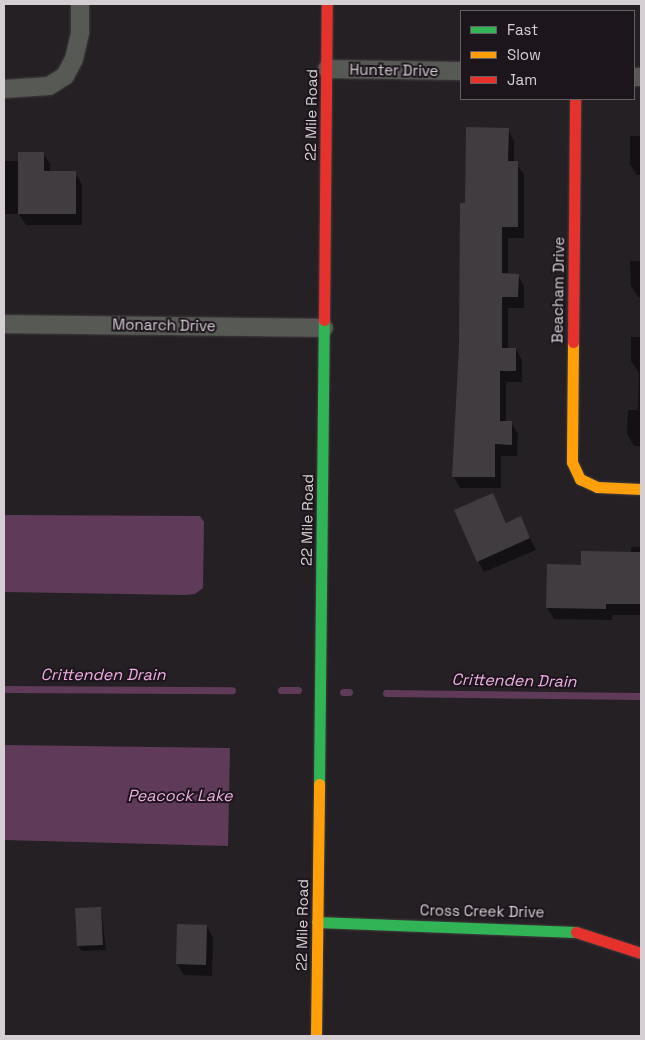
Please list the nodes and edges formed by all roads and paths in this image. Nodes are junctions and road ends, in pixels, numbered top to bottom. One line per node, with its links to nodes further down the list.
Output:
1 (80, 4): 5 (street)
2 (328, 4): 3 (street, 22 Mile Road)
3 (327, 69): 4 (street, Hunter Drive); 8 (street, 22 Mile Road)
4 (460, 71)
5 (4, 89)
6 (575, 100): 9 (street, Beacham Drive)
7 (4, 324): 8 (street, Monarch Drive)
8 (324, 328): 10 (street, 22 Mile Road)
9 (641, 489)
10 (317, 922): 11 (street, Cross Creek Drive); 12 (street, 22 Mile Road)
11 (641, 952)
12 (316, 1036)

